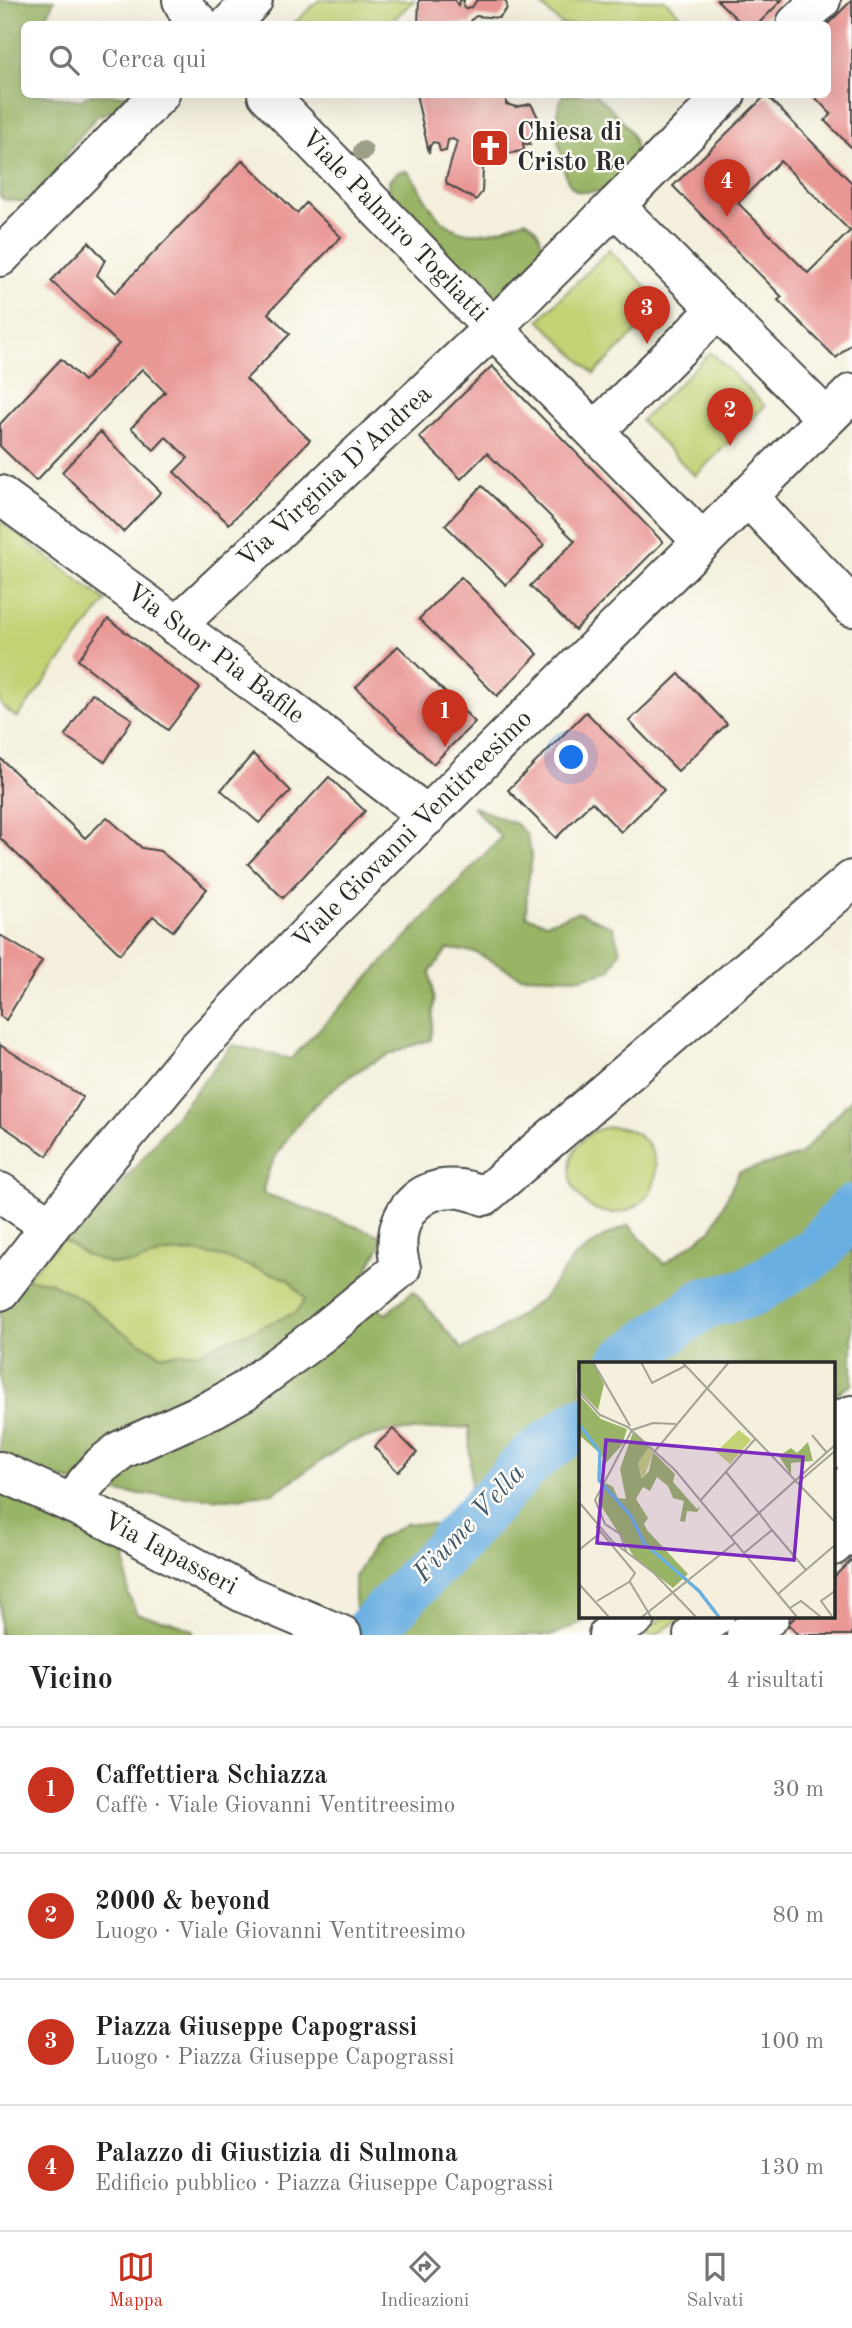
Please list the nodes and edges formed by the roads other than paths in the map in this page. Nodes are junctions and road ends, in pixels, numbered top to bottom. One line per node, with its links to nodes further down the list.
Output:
1 (253, 0): 3 (street)
2 (821, 0): 4 (street)
3 (233, 21)
4 (799, 21)
5 (156, 98): 9 (street)
6 (271, 98): 11 (street, Viale Palmiro Togliatti)
7 (722, 98): 8 (street, Via Virginia D'Andrea)
8 (615, 206): 10 (street); 11 (street, Via Virginia D'Andrea)
9 (7, 235)
10 (718, 309): 12 (street); 13 (street)
11 (493, 328): 13 (street, Viale Palmiro Togliatti); 18 (street, Via Virginia D'Andrea)
12 (839, 405): 15 (street, Viale Giovanni Ventitreesimo)
13 (595, 431): 16 (street, Viale Palmiro Togliatti)
14 (0, 495): 18 (street, Via Suor Pia Bafile)
15 (747, 496): 16 (street, Viale Giovanni Ventitreesimo); 17 (street)
16 (702, 541): 19 (street, Viale Giovanni Ventitreesimo)
17 (852, 607)
18 (176, 626): 19 (street, Via Suor Pia Bafile)
19 (428, 816): 22 (street, Viale Giovanni Ventitreesimo)
20 (852, 880): 30 (street)
21 (0, 1192): 22 (street)
22 (50, 1226): 23 (street, Viale Giovanni Ventitreesimo)
23 (0, 1291)
24 (852, 1415): 25 (street)
25 (834, 1422)
26 (834, 1445): 27 (street)
27 (852, 1453)
28 (0, 1471): 30 (street, Via Iapasseri)
29 (852, 1481): 31 (street)
30 (74, 1503): 36 (street, Via Iapasseri)
31 (834, 1504)
32 (852, 1528): 33 (street)
33 (834, 1545)
34 (634, 1618): 37 (street)
35 (713, 1618): 38 (street)
36 (335, 1632)
37 (607, 1635)
38 (693, 1635)

